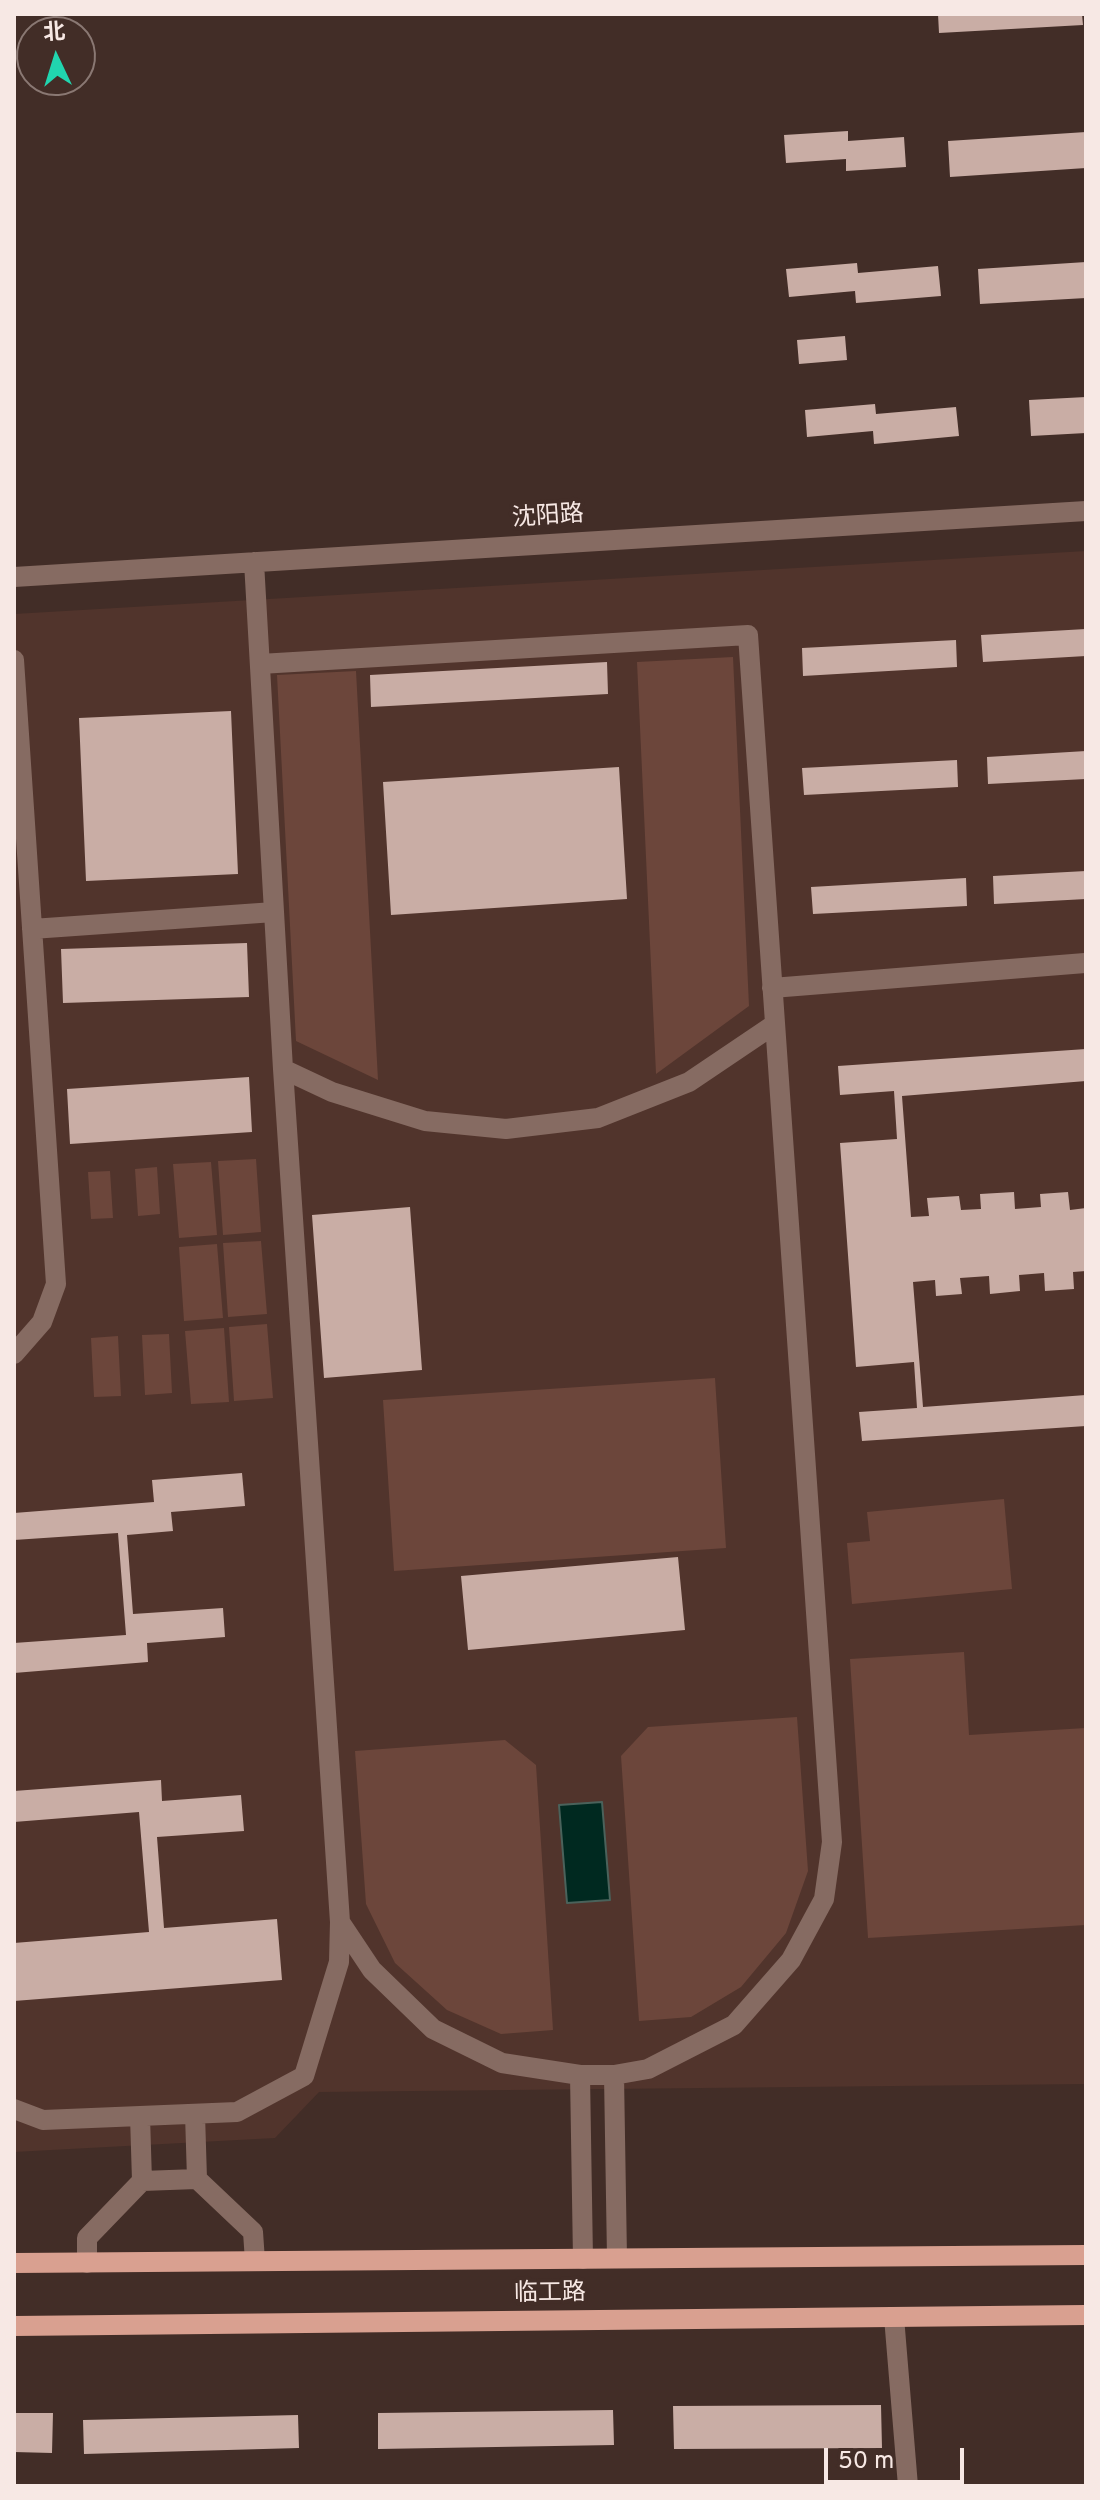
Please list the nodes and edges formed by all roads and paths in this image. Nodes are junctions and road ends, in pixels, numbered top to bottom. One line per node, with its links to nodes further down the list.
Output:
1 (1086, 511): 2 (street, 沈阳路)
2 (254, 562): 3 (street, 沈阳路); 5 (street)
3 (14, 577)
4 (14, 660): 7 (street)
5 (260, 664): 6 (street); 9 (street)
6 (274, 912): 7 (street); 11 (street)
7 (32, 929): 12 (street)
8 (1085, 963): 9 (street)
9 (772, 988): 10 (street)
10 (775, 1024): 11 (street); 15 (street)
11 (283, 1069): 13 (street)
12 (14, 1354)
13 (340, 1922): 14 (street); 17 (street)
14 (580, 2075): 15 (street); 23 (street)
15 (614, 2075): 22 (street)
16 (14, 2109): 18 (street)
17 (195, 2114): 18 (street); 19 (street)
18 (140, 2116): 20 (street)
19 (197, 2179): 20 (street); 24 (street)
20 (142, 2181): 26 (street)
21 (1086, 2255): 22 (main road, 临工路)
22 (617, 2258): 23 (main road, 临工路)
23 (583, 2259): 24 (main road, 临工路)
24 (255, 2261): 26 (main road, 临工路)
25 (14, 2263): 26 (main road, 临工路)
26 (87, 2263)
27 (1086, 2315): 28 (main road, 临工路)
28 (894, 2317): 29 (main road, 临工路); 30 (street)
29 (14, 2326)
30 (908, 2486)

